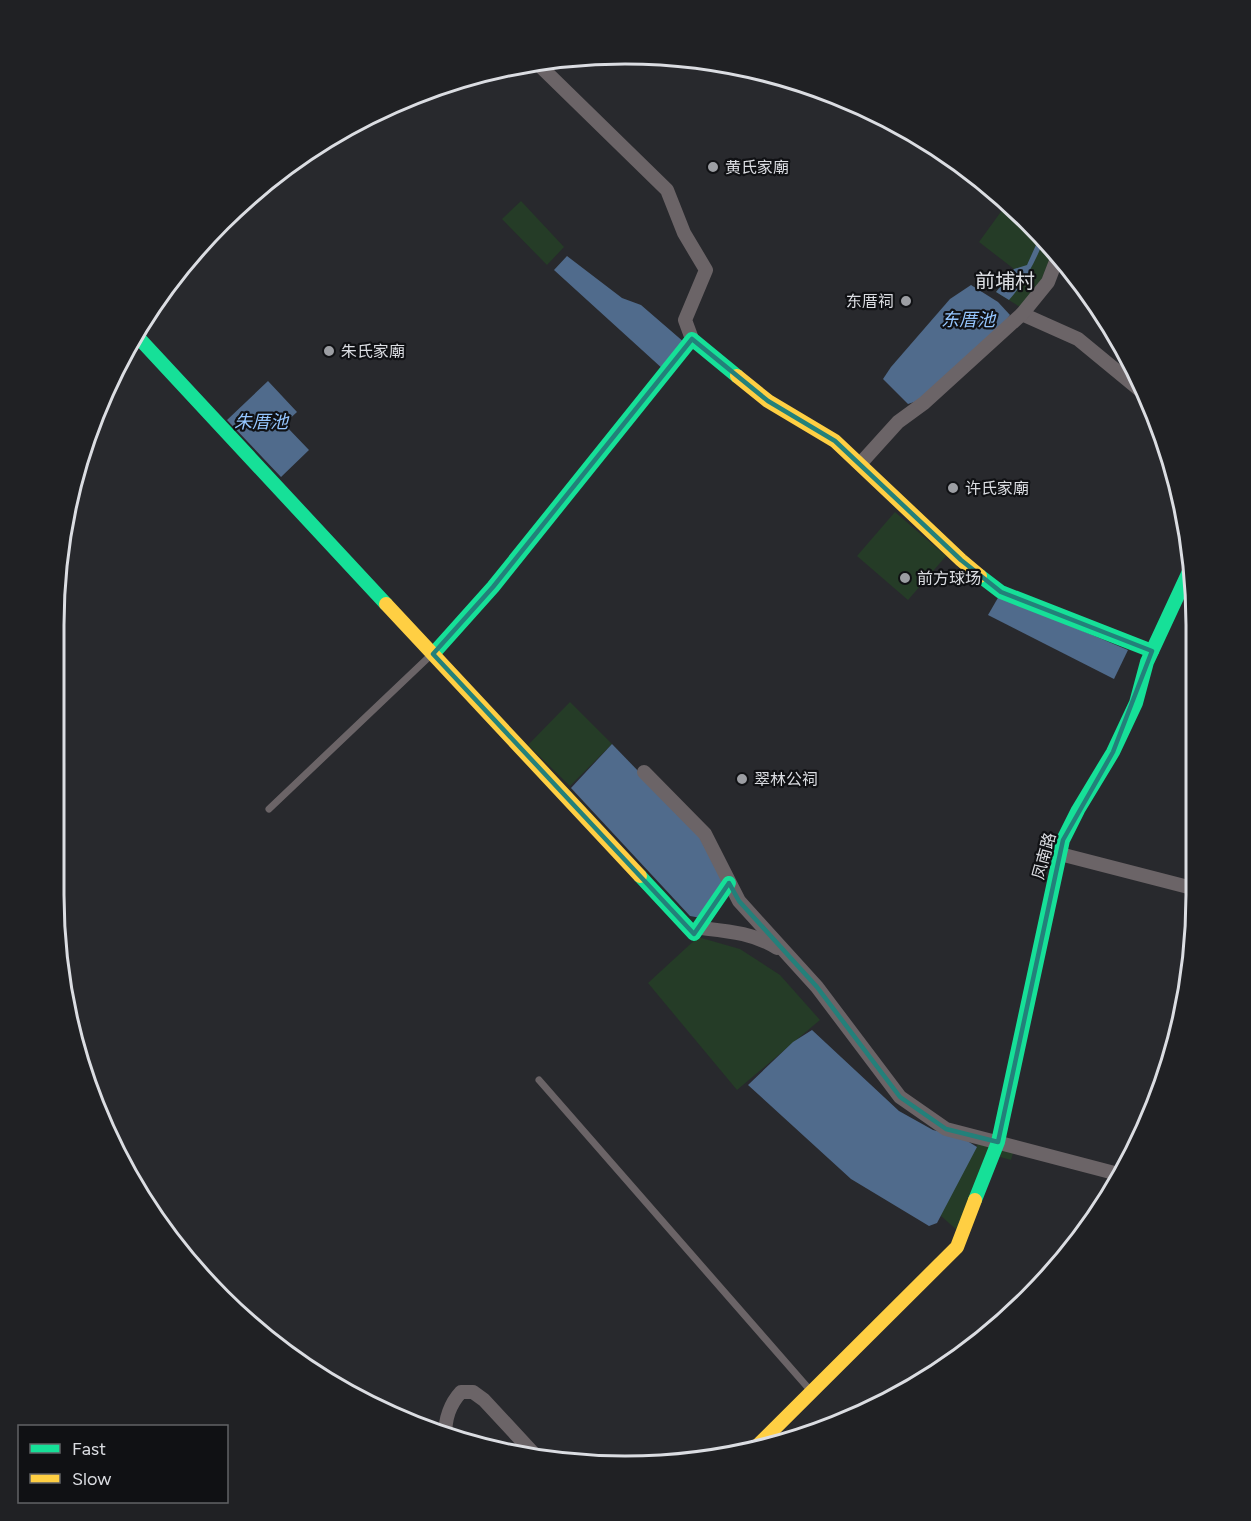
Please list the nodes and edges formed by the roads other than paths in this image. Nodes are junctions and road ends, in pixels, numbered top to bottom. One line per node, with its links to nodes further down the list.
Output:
1 (544, 70): 4 (street)
2 (1055, 265): 3 (street)
3 (1022, 314): 6 (street); 7 (street)
4 (692, 339): 7 (street); 10 (street)
5 (142, 342): 10 (street)
6 (1132, 383)
7 (860, 464): 9 (street)
8 (1184, 581): 9 (street, 凤南路)
9 (1152, 651): 13 (street, 凤南路)
10 (433, 654): 12 (lane); 14 (street)
11 (644, 772): 14 (street)
12 (269, 808)
13 (1060, 854): 15 (street); 19 (street, 凤南路)
14 (729, 883): 17 (street)
15 (1186, 886)
16 (701, 928): 17 (street)
17 (789, 956): 19 (street)
18 (538, 1080): 21 (lane)
19 (998, 1142): 20 (street); 21 (street, 凤南路)
20 (1113, 1173)
21 (812, 1392): 23 (street, 凤南路)
22 (445, 1427): 24 (street)
23 (765, 1439)
24 (530, 1448)

